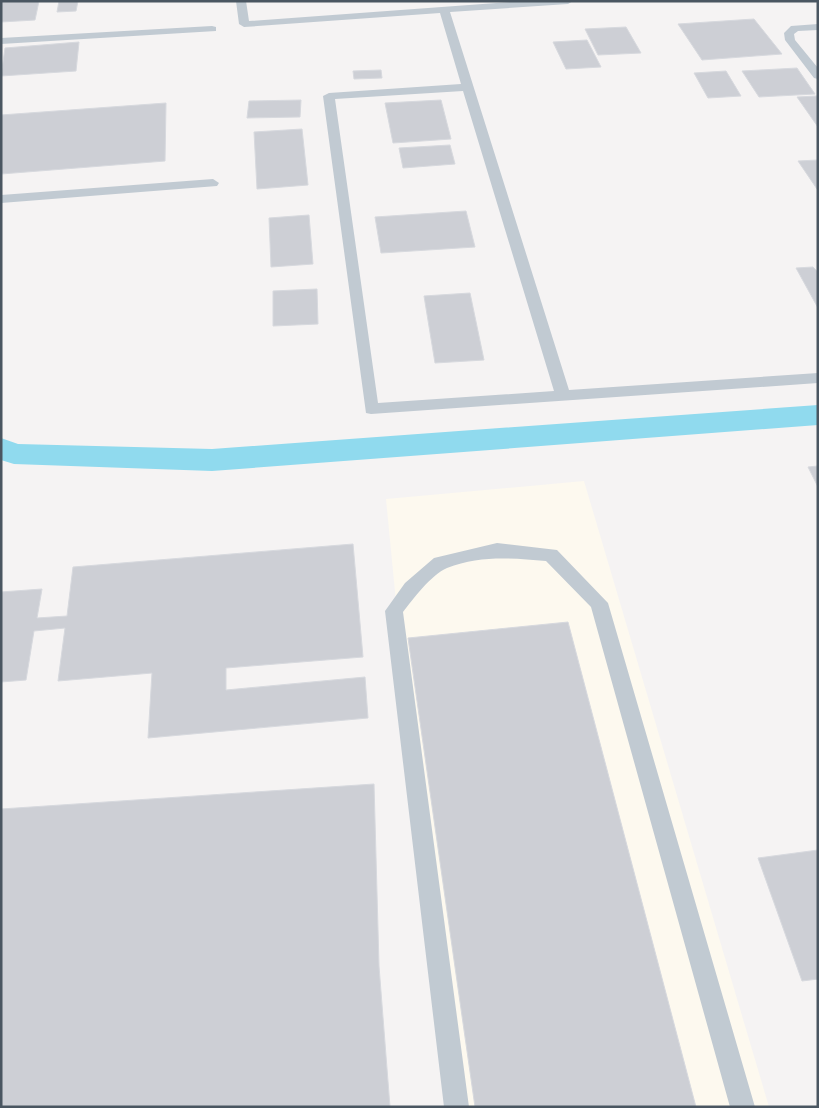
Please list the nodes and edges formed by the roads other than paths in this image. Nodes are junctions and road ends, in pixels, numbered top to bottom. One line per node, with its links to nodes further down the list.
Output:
1 (241, 1): 5 (lane)
2 (376, 1): 5 (lane)
3 (568, 1): 4 (lane)
4 (444, 10): 5 (lane); 10 (lane)
5 (379, 15)
6 (818, 27): 9 (lane)
7 (212, 29): 8 (lane)
8 (1, 41)
9 (818, 76)
10 (468, 88): 14 (lane); 14 (lane)
11 (213, 183): 12 (lane)
12 (1, 199)
13 (818, 378): 14 (lane)
14 (563, 396)
15 (457, 1107): 16 (lane)
16 (743, 1107)

